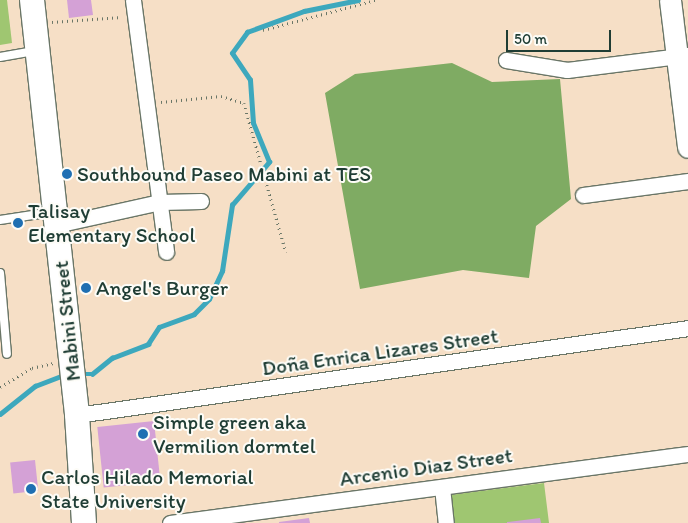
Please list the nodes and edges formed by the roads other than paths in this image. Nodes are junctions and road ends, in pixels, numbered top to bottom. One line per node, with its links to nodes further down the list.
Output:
1 (32, 0): 4 (main road, Mabini Street)
2 (133, 0): 11 (street)
3 (670, 0): 6 (street)
4 (37, 51): 5 (lane); 13 (main road, Mabini Street)
5 (0, 57)
6 (683, 57): 7 (street); 8 (street)
7 (506, 60)
8 (688, 147)
9 (688, 181): 10 (street)
10 (583, 195)
11 (160, 202): 12 (street); 13 (street); 15 (street)
12 (201, 202)
13 (56, 218): 14 (lane); 19 (main road, Mabini Street)
14 (0, 220)
15 (166, 252)
16 (0, 273): 18 (lane)
17 (688, 328): 19 (street, Doña Enrica Lizares Street)
18 (7, 354)
19 (77, 416): 22 (main road, Mabini Street)
20 (688, 454): 21 (street, Arcenio Diaz Street)
21 (442, 486): 23 (street, Arcenio Diaz Street); 24 (street)
22 (84, 523)
23 (170, 523)
24 (446, 523)

